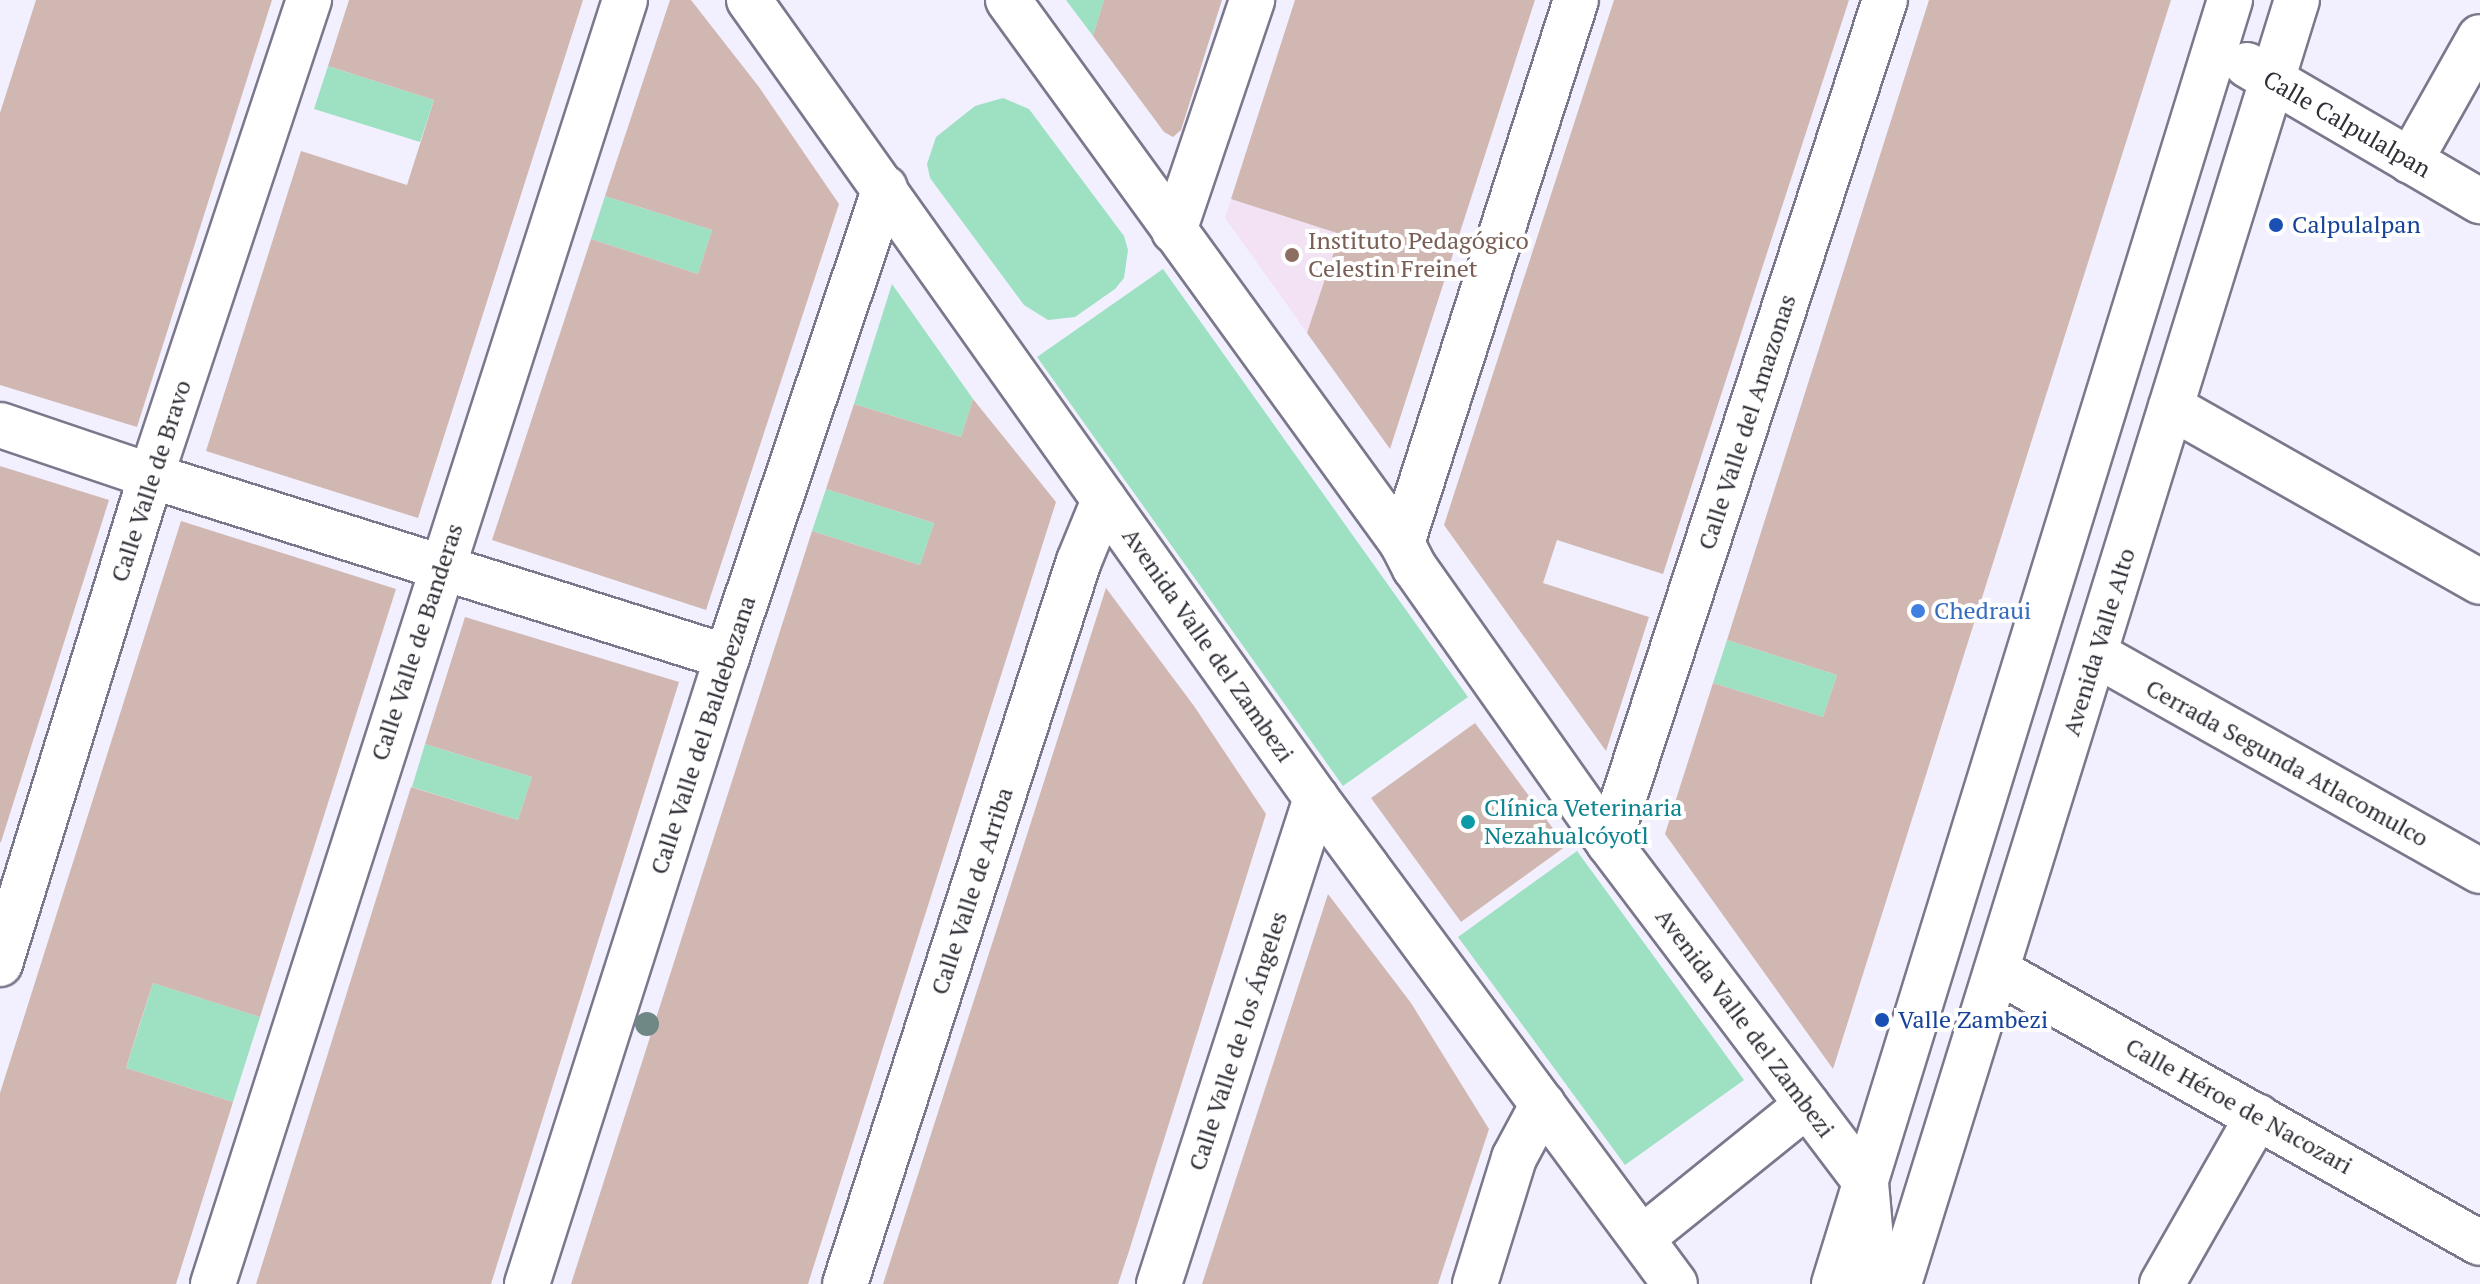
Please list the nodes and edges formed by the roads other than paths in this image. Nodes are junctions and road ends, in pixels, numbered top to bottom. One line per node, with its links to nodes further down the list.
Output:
1 (309, 0): 19 (street, Calle Valle de Bravo)
2 (625, 0): 22 (street, Calle Valle de Banderas)
3 (749, 0): 14 (street, Avenida Valle del Zambezi)
4 (1008, 0): 16 (street, Avenida Valle del Zambezi)
5 (1252, 0): 16 (street)
6 (1576, 0): 21 (street)
7 (1885, 0): 27 (street, Calle Valle del Amazonas)
8 (2230, 0): 11 (street)
9 (2297, 0): 12 (street, Avenida Valle Alto)
10 (2480, 37): 13 (street)
11 (2215, 46): 12 (street, Calle Calpulalpan); 34 (street)
12 (2272, 80): 13 (street, Calle Calpulalpan); 17 (street, Avenida Valle Alto)
13 (2410, 161): 15 (street, Calle Calpulalpan)
14 (885, 188): 20 (street, Avenida Valle del Zambezi); 25 (street, Calle Valle del Baldebezana)
15 (2480, 201)
16 (1174, 231): 21 (street, Avenida Valle del Zambezi)
17 (2171, 407): 23 (street); 24 (street, Avenida Valle Alto)
18 (0, 425): 19 (street)
19 (151, 476): 22 (street); 29 (street, Calle Valle de Bravo)
20 (1104, 500): 26 (street, Avenida Valle del Zambezi); 39 (street, Calle Valle de Arriba)
21 (1402, 543): 27 (street, Avenida Valle del Zambezi)
22 (441, 565): 25 (street); 37 (street, Calle Valle de Banderas)
23 (2480, 582)
24 (2095, 654): 28 (street, Cerrada Segunda Atlacomulco); 30 (street, Avenida Valle Alto)
25 (727, 657): 38 (street, Calle Valle del Baldebezana)
26 (1316, 798): 31 (street, Avenida Valle del Zambezi); 40 (street, Calle Valle de los Ángeles)
27 (1609, 843): 32 (street, Avenida Valle del Zambezi)
28 (2480, 871)
29 (0, 964)
30 (1998, 971): 33 (street, Calle Héroe de Nacozari); 45 (street, Avenida Valle Alto)
31 (1543, 1104): 35 (street, Avenida Valle del Zambezi); 41 (street)
32 (1807, 1105): 34 (street, Avenida Valle del Zambezi); 35 (street)
33 (2258, 1116): 36 (street, Calle Héroe de Nacozari); 46 (street)
34 (1866, 1183): 43 (street); 44 (street)
35 (1642, 1238): 42 (street, Avenida Valle del Zambezi)
36 (2480, 1243)
37 (213, 1284)
38 (527, 1284)
39 (845, 1284)
40 (1159, 1284)
41 (1475, 1284)
42 (1675, 1284)
43 (1834, 1284)
44 (1875, 1284)
45 (1899, 1284)
46 (2162, 1284)

